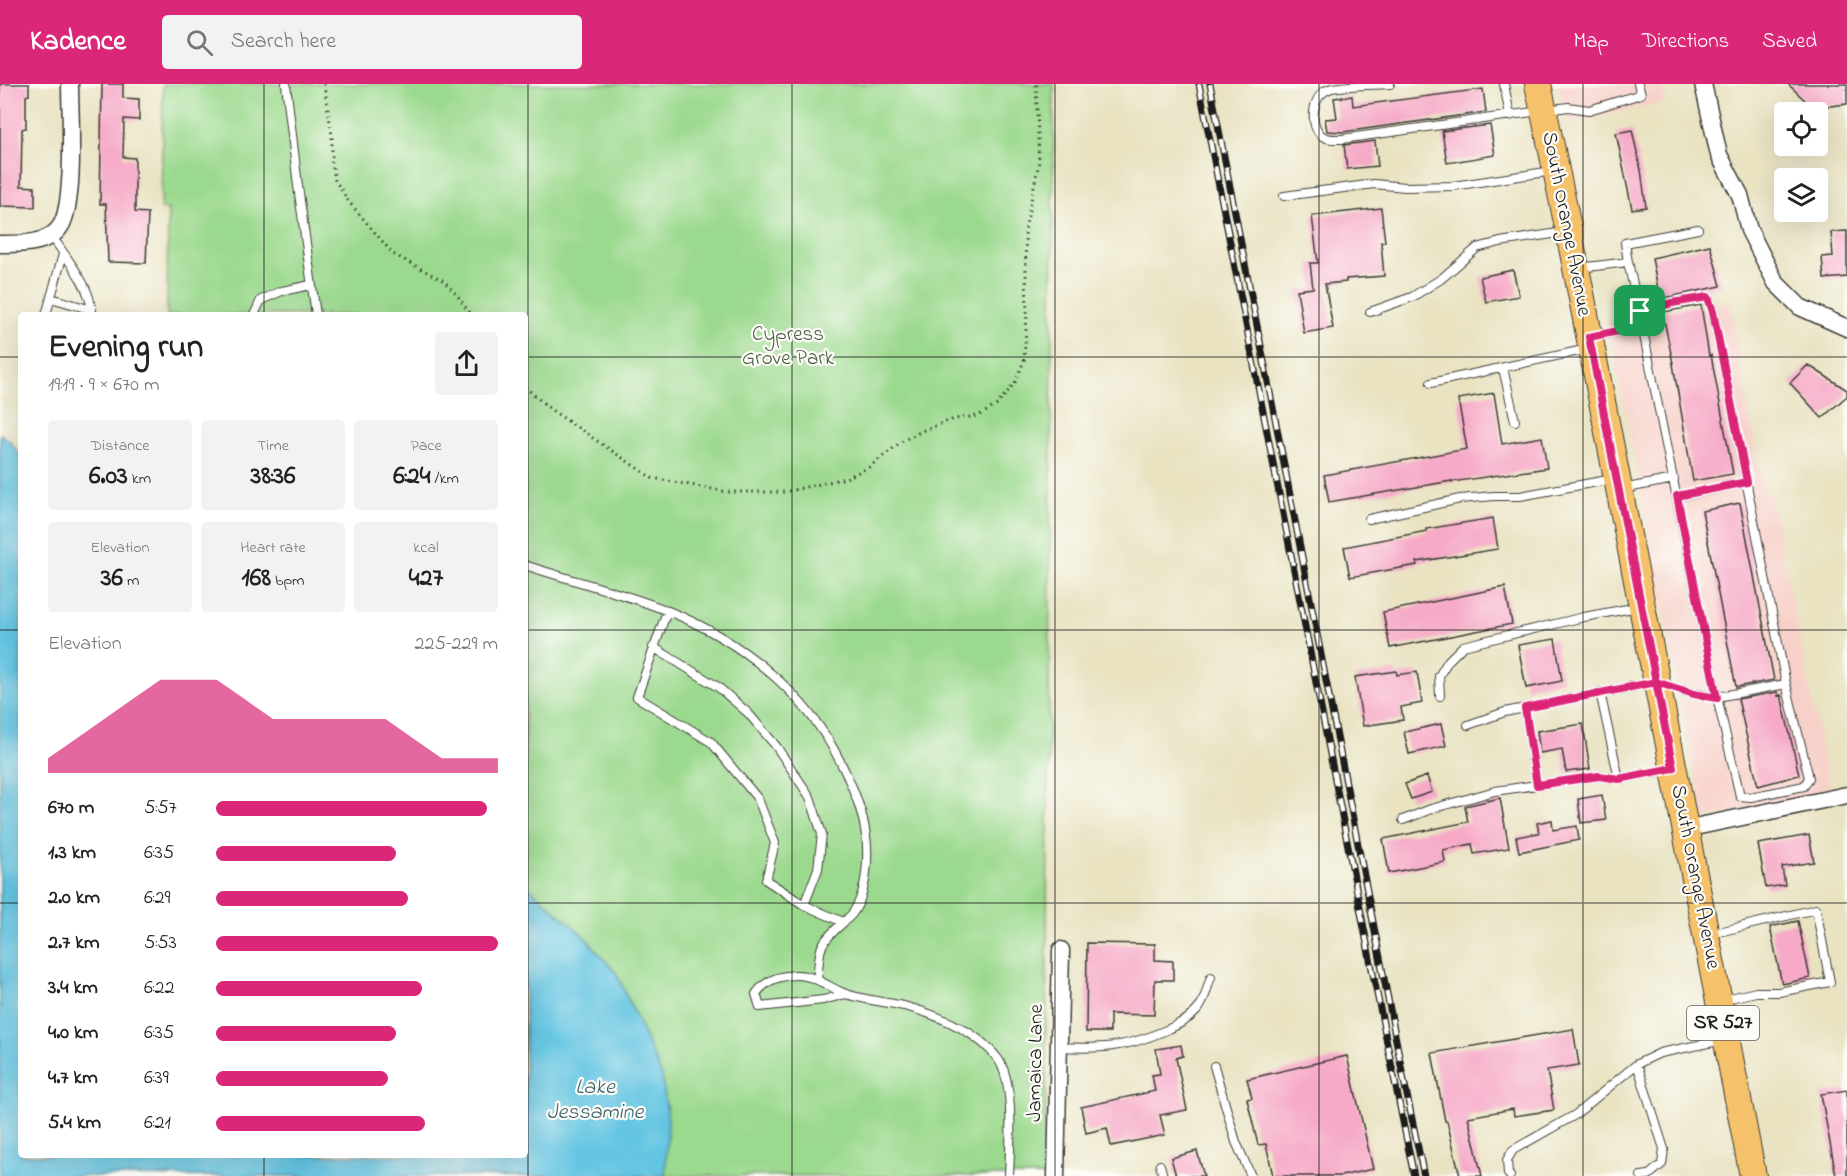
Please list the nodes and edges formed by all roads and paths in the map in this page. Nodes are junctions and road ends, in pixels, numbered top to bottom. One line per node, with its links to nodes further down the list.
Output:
1 (70, 84): 16 (street)
2 (286, 84): 21 (lane)
3 (324, 84): 29 (path)
4 (1036, 84): 36 (path)
5 (1390, 84): 11 (lane)
6 (1504, 84): 11 (lane)
7 (1538, 84): 10 (main road, South Orange Avenue / SR 527)
8 (1638, 84): 10 (lane)
9 (1703, 84): 32 (street)
10 (1544, 110): 11 (lane); 12 (main road, South Orange Avenue / SR 527)
11 (1510, 117)
12 (1557, 171): 13 (lane); 15 (main road, South Orange Avenue / SR 527)
13 (1284, 196)
14 (1698, 229): 19 (lane)
15 (1569, 232): 20 (main road, South Orange Avenue / SR 527); 30 (lane)
16 (50, 235): 17 (street); 18 (lane)
17 (0, 244)
18 (63, 254): 22 (lane); 26 (lane)
19 (1628, 261): 20 (lane); 23 (lane)
20 (1576, 269): 33 (main road, South Orange Avenue / SR 527)
21 (311, 285): 27 (lane); 28 (lane)
22 (51, 298): 24 (lane); 25 (lane)
23 (1640, 311): 31 (lane); 39 (lane)
24 (47, 312)
25 (89, 312)
26 (92, 312)
27 (255, 312)
28 (316, 312)
29 (469, 312)
30 (1370, 312)
31 (1643, 326): 33 (lane); 38 (lane)
32 (1847, 328)
33 (1590, 343): 34 (lane); 40 (main road, South Orange Avenue / SR 527)
34 (1503, 368): 35 (lane); 37 (lane)
35 (1431, 383)
36 (528, 390)
37 (1515, 421)
38 (1674, 479): 40 (lane); 41 (lane)
39 (1747, 482): 41 (lane); 48 (lane)
40 (1618, 484): 42 (lane); 44 (main road, South Orange Avenue / SR 527)
41 (1677, 496): 51 (lane)
42 (1369, 519)
43 (528, 566): 45 (lane)
44 (1642, 606): 47 (main road, South Orange Avenue / SR 527); 50 (lane)
45 (668, 611): 46 (lane); 61 (lane)
46 (653, 647): 60 (lane); 60 (lane)
47 (1656, 682): 49 (lane); 51 (lane); 54 (main road, South Orange Avenue / SR 527)
48 (1786, 684): 51 (lane); 51 (lane)
49 (1600, 692): 52 (lane); 55 (lane)
50 (1440, 696)
51 (1717, 698)
52 (1525, 708): 53 (lane); 56 (lane)
53 (1468, 725)
54 (1673, 768): 55 (lane); 59 (main road, South Orange Avenue / SR 527)
55 (1619, 779): 56 (lane)
56 (1537, 785): 58 (lane)
57 (1847, 795): 59 (street)
58 (1403, 820)
59 (1685, 829): 62 (main road, South Orange Avenue / SR 527)
60 (804, 904): 61 (lane)
61 (843, 922): 65 (lane)
62 (1706, 935): 67 (main road, South Orange Avenue / SR 527); 67 (lane)
63 (1060, 950): 69 (street, Jamaica Lane)
64 (1211, 977): 69 (lane)
65 (817, 979): 66 (lane); 66 (lane)
66 (846, 994): 73 (lane)
67 (1719, 1001): 68 (main road, South Orange Avenue / SR 527)
68 (1727, 1040): 70 (lane); 79 (main road, South Orange Avenue / SR 527)
69 (1059, 1047): 74 (street, Jamaica Lane)
70 (1637, 1064): 77 (lane); 78 (lane)
71 (1214, 1066): 76 (lane)
72 (1160, 1165): 75 (lane)
73 (1009, 1176)
74 (1056, 1176)
75 (1163, 1176)
76 (1251, 1176)
77 (1510, 1176)
78 (1641, 1176)
79 (1753, 1176)

